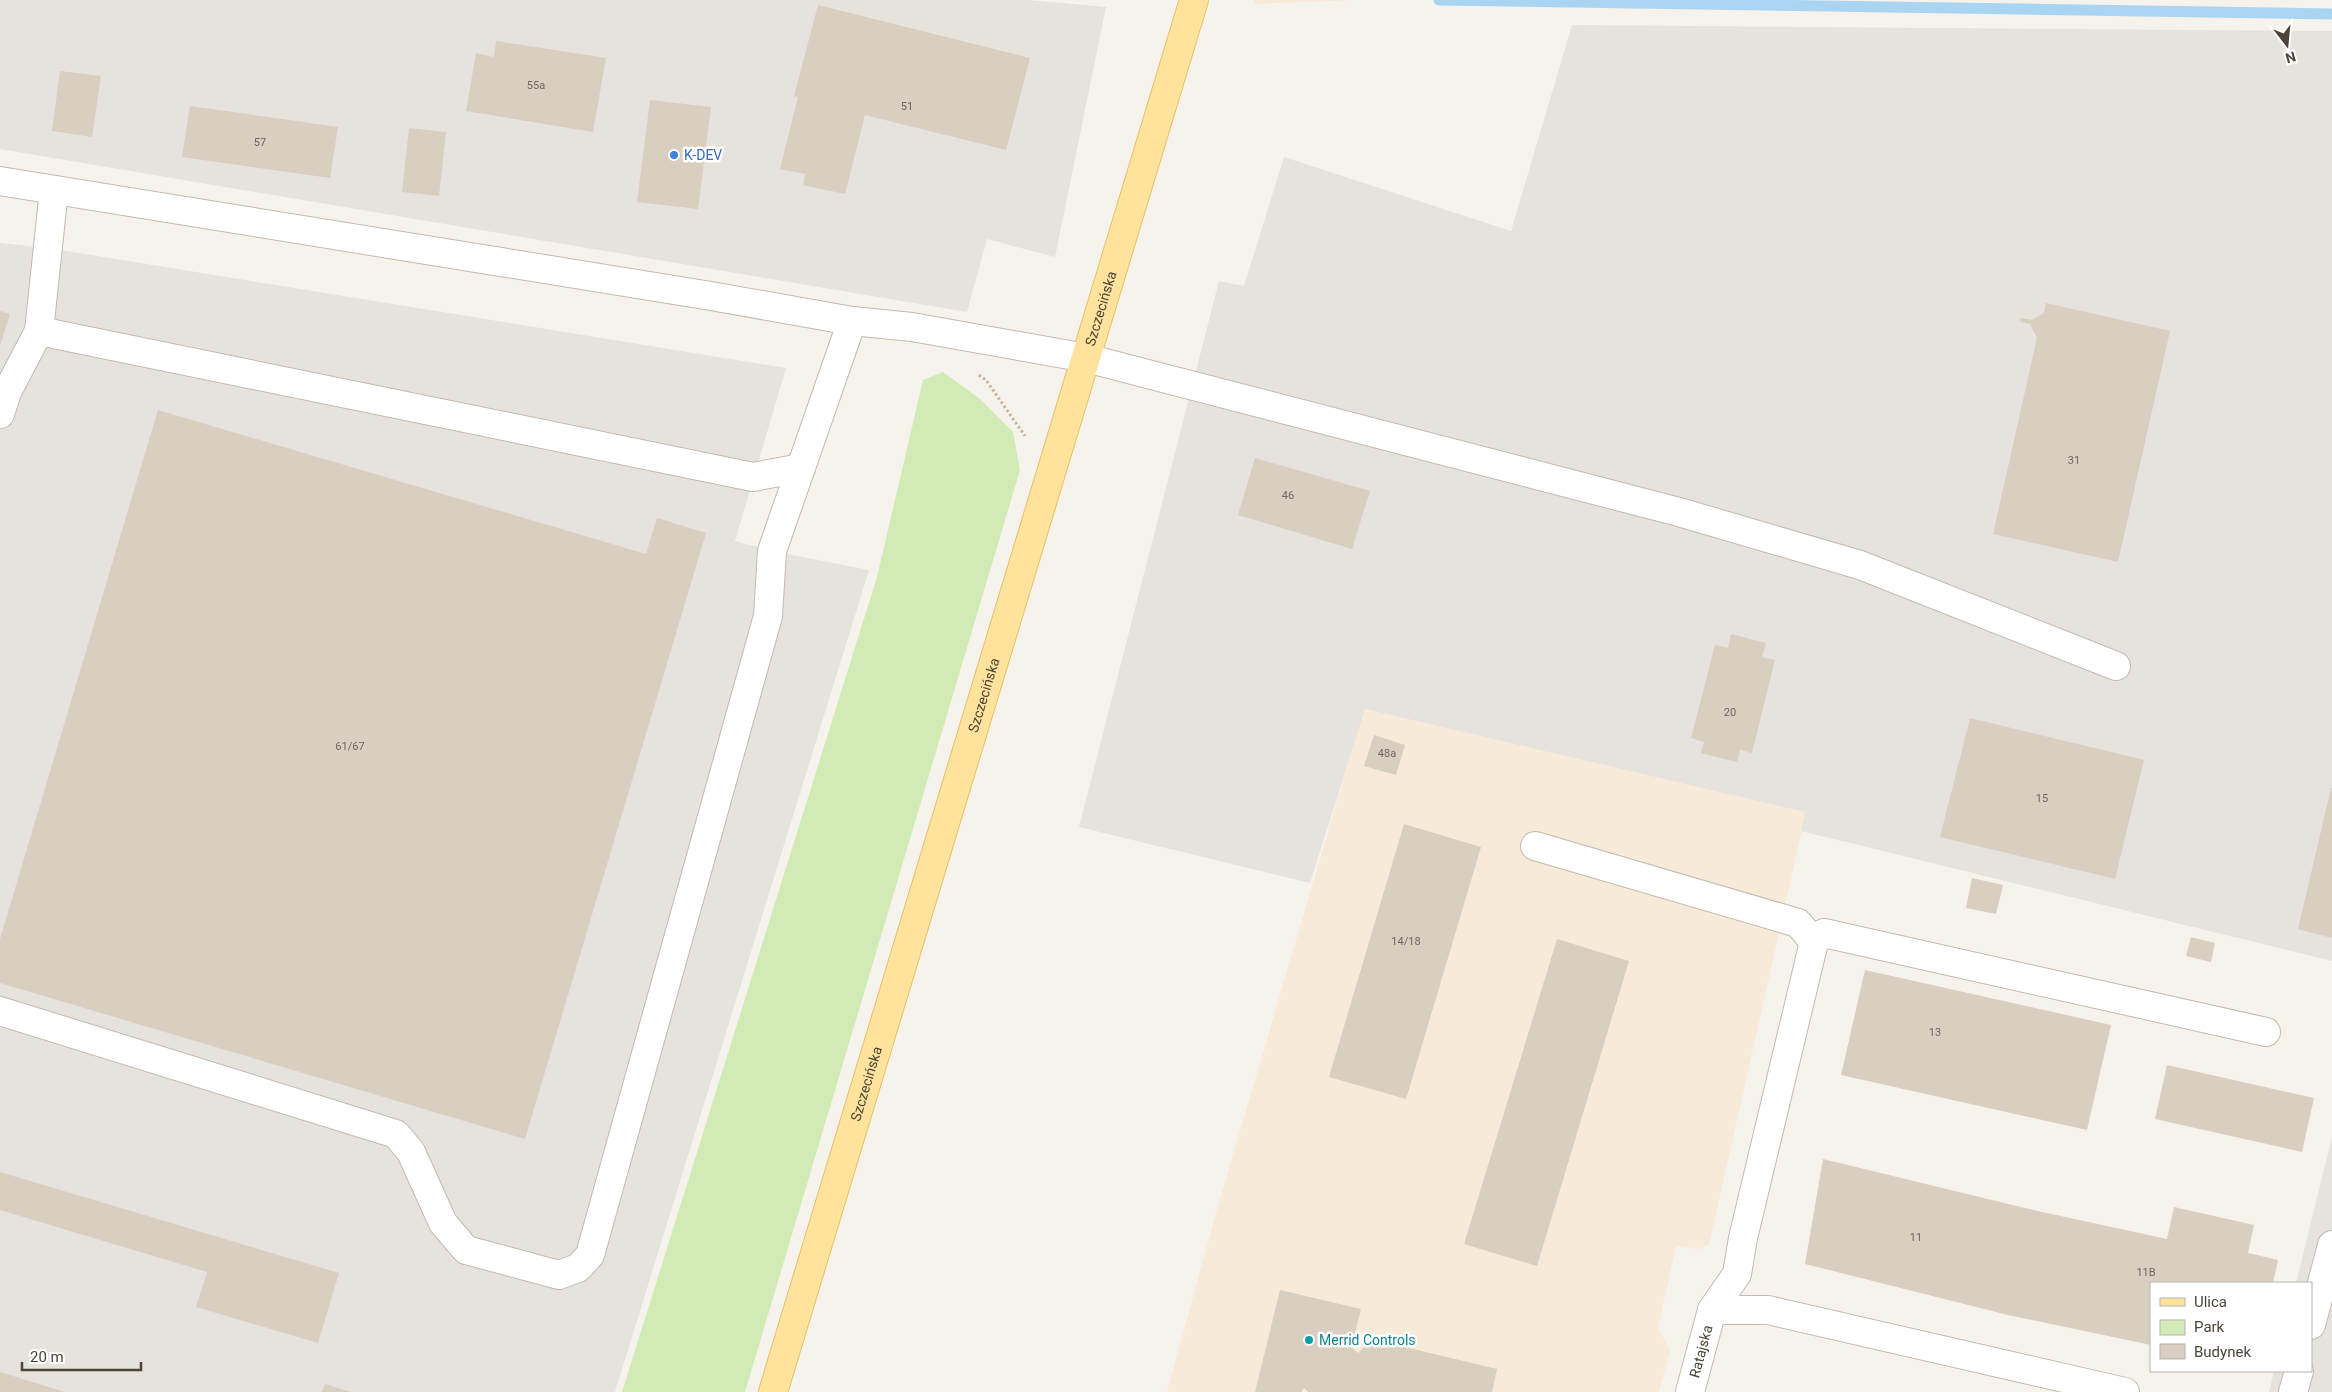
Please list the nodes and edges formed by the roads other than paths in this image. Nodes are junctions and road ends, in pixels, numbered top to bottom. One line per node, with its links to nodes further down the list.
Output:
1 (1194, 0): 6 (main road, Szczecińska)
2 (0, 181): 3 (street)
3 (54, 190): 4 (street); 5 (street)
4 (852, 321): 6 (street); 8 (street)
5 (39, 331): 7 (street); 8 (street)
6 (1086, 358): 9 (street); 18 (main road, Szczecińska)
7 (0, 414)
8 (801, 468): 12 (street)
9 (2116, 666)
10 (1535, 846): 11 (street)
11 (1814, 942): 13 (street); 15 (street)
12 (0, 1011)
13 (2266, 1032)
14 (2332, 1245): 16 (street)
15 (1712, 1310): 19 (street, Ratajska); 20 (street)
16 (2312, 1321)
17 (2299, 1372): 21 (street)
18 (773, 1392)
19 (1690, 1392)
20 (2125, 1392)
21 (2293, 1392)

